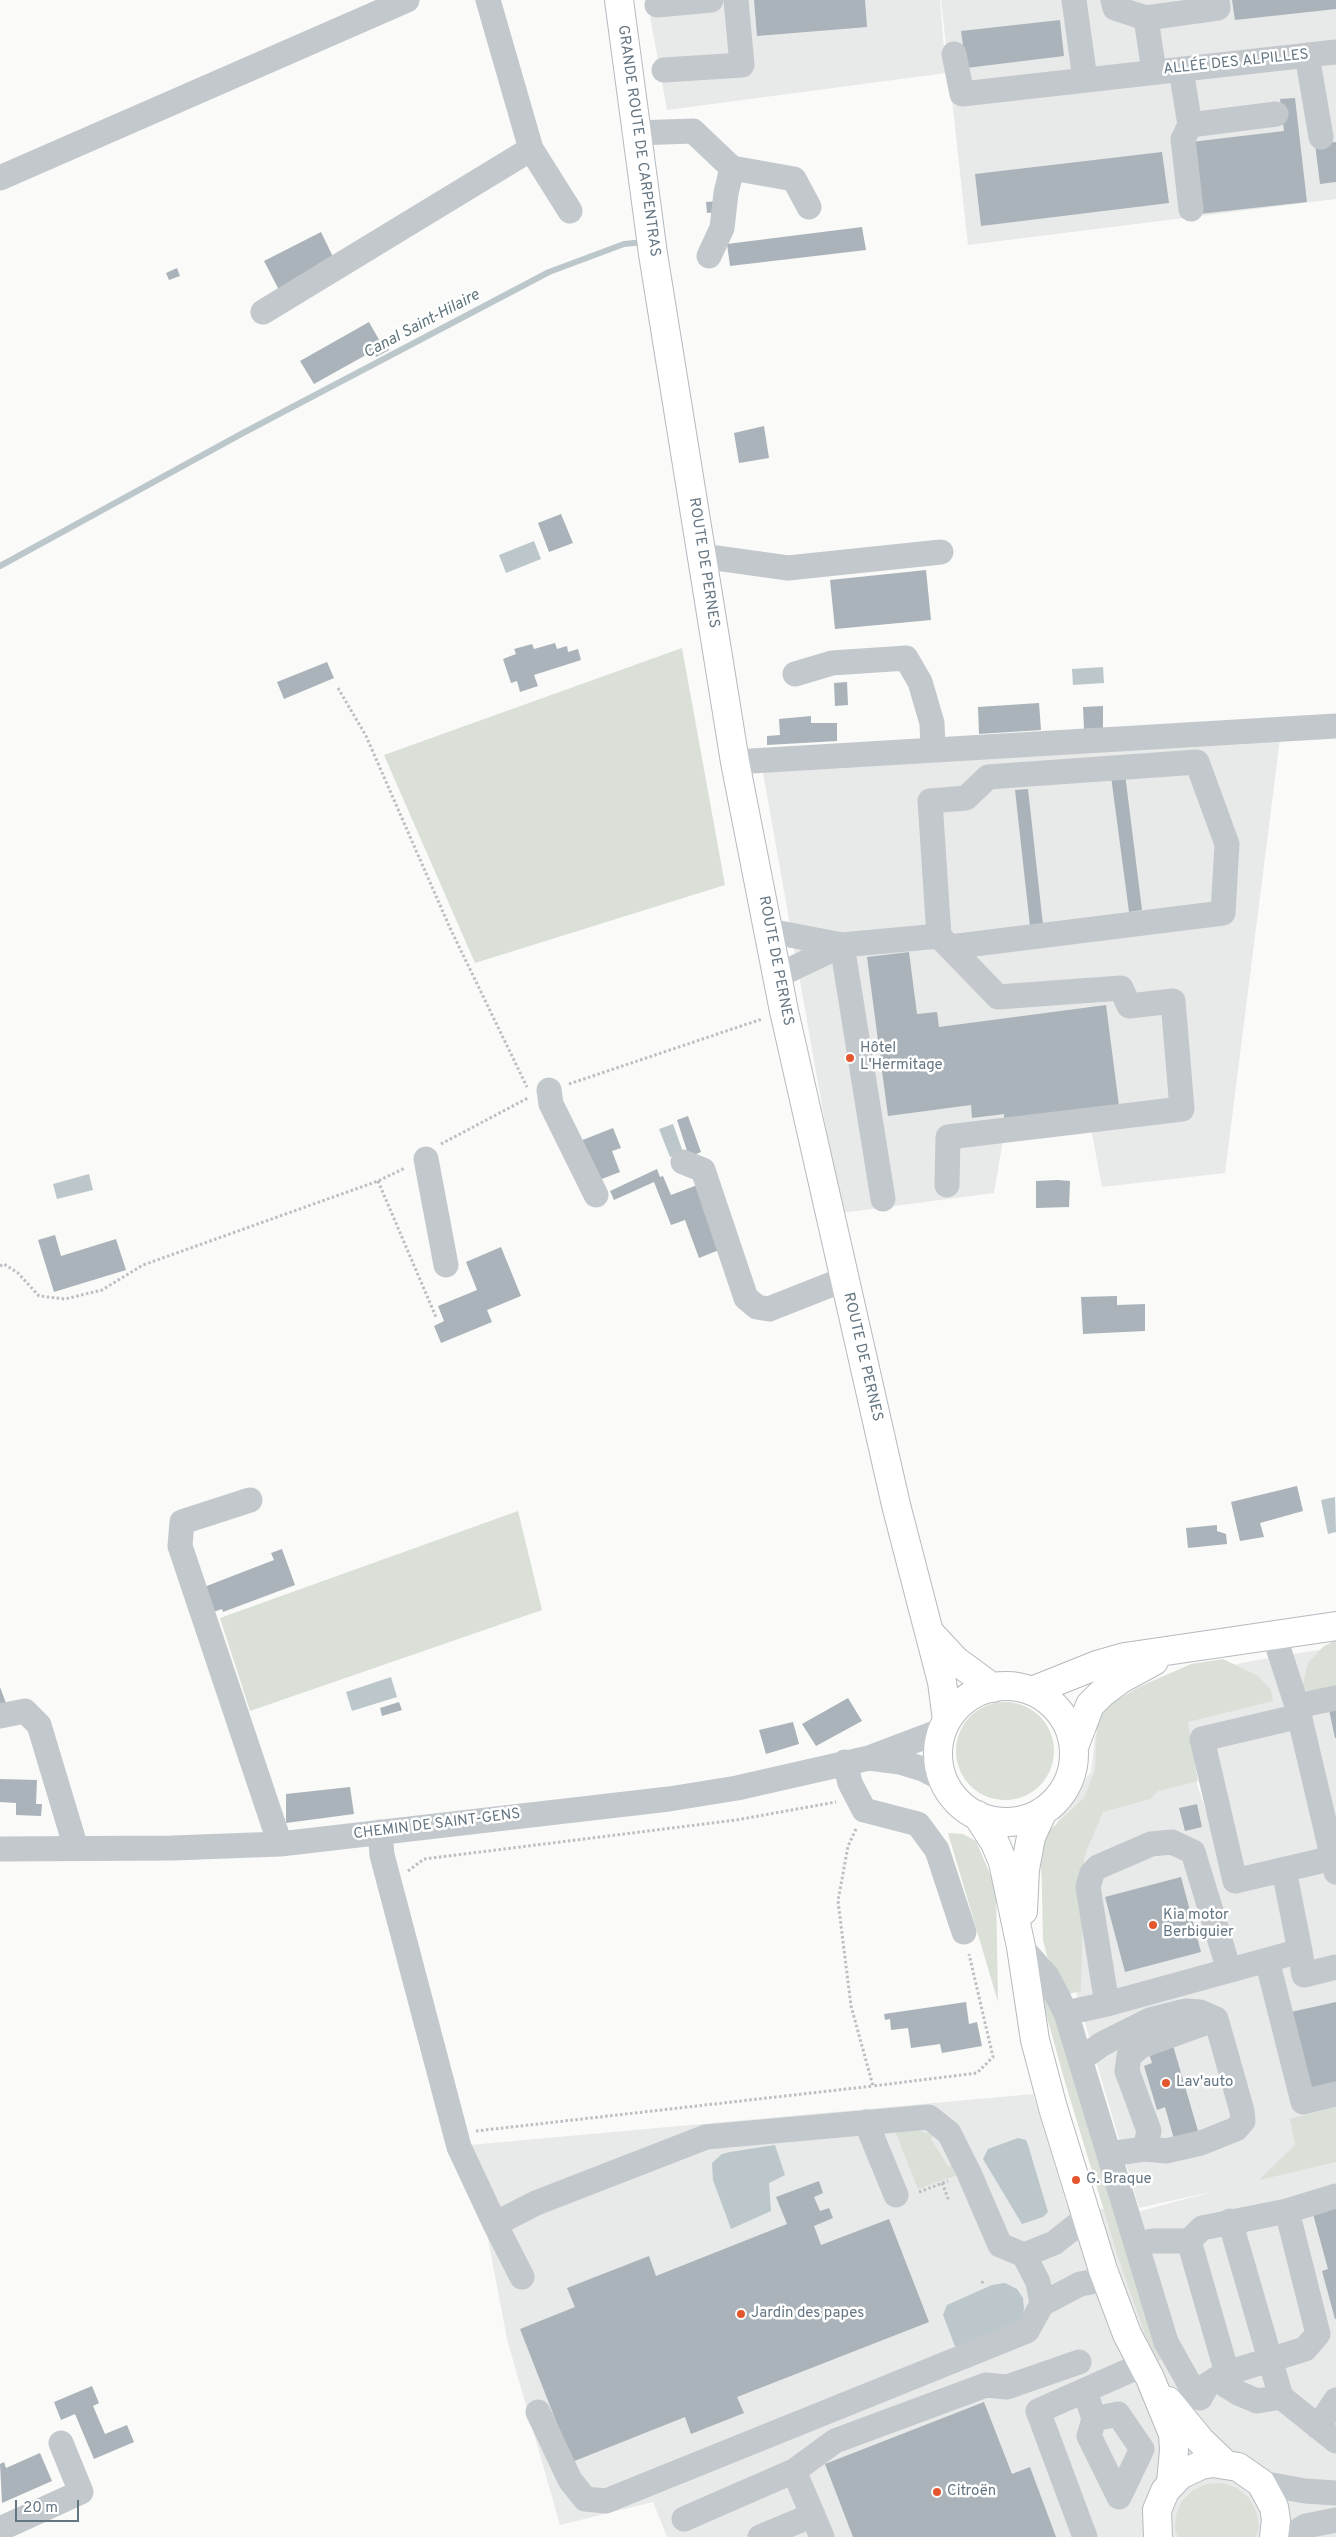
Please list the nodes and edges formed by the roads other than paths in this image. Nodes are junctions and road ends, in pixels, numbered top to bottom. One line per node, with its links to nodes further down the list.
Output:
1 (407, 0): 24 (street)
2 (488, 0): 22 (street)
3 (619, 0): 20 (main road, GRANDE ROUTE DE CARPENTRAS)
4 (711, 0): 9 (street)
5 (736, 0): 14 (street)
6 (1074, 0): 17 (street)
7 (1113, 0): 10 (street)
8 (1217, 0): 10 (street)
9 (657, 5)
10 (1146, 18): 16 (street)
11 (1336, 52): 13 (street, ALLÉE DES ALPILLES)
12 (954, 54): 17 (street, ALLÉE DES ALPILLES)
13 (1307, 55): 15 (street, ALLÉE DES ALPILLES); 21 (street)
14 (664, 70)
15 (1181, 70): 16 (street, ALLÉE DES ALPILLES); 19 (street)
16 (1144, 72): 17 (street, ALLÉE DES ALPILLES)
17 (1085, 79)
18 (1276, 114): 19 (street)
19 (1190, 125): 26 (street)
20 (635, 133): 23 (street); 29 (main road, GRANDE ROUTE DE CARPENTRAS)
21 (1321, 137)
22 (531, 149): 27 (street); 30 (street)
23 (732, 168): 25 (street); 28 (street)
24 (0, 178)
25 (809, 207)
26 (1191, 209)
27 (570, 211)
28 (709, 256)
29 (657, 282): 32 (main road, ROUTE DE PERNES)
30 (263, 312)
31 (941, 552): 32 (street)
32 (702, 556): 36 (main road, ROUTE DE PERNES)
33 (794, 674): 35 (street)
34 (1336, 726): 35 (street)
35 (933, 749): 36 (street)
36 (736, 762): 37 (main road, ROUTE DE PERNES)
37 (770, 931): 39 (street); 40 (main road, ROUTE DE PERNES)
38 (945, 941): 38 (street); 39 (street); 44 (street)
39 (842, 945): 40 (street); 46 (street)
40 (777, 976): 48 (main road, ROUTE DE PERNES)
41 (541, 1093): 45 (street)
42 (426, 1159): 47 (street)
43 (683, 1162): 48 (street)
44 (947, 1185)
45 (596, 1195)
46 (883, 1199)
47 (446, 1265)
48 (845, 1279): 51 (main road, ROUTE DE PERNES)
49 (250, 1500): 66 (street)
50 (1336, 1626): 52 (main road)
51 (930, 1632): 54 (main road, ROUTE DE PERNES); 59 (main road, ROUTE DE PERNES)
52 (1274, 1635): 53 (main road); 57 (street)
53 (1171, 1652): 55 (main road); 60 (main road)
54 (993, 1688): 55 (main road); 59 (main road)
55 (1032, 1691): 60 (main road)
56 (1336, 1698): 57 (street)
57 (1299, 1711): 69 (street); 70 (street)
58 (0, 1716): 67 (street)
59 (945, 1725): 61 (street, CHEMIN DE SAINT-GENS); 62 (main road)
60 (1074, 1747): 63 (main road)
61 (857, 1760): 62 (street, CHEMIN DE SAINT-GENS); 65 (street, CHEMIN DE SAINT-GENS); 71 (street)
62 (943, 1779): 64 (main road)
63 (1043, 1811): 64 (main road); 72 (main road)
64 (977, 1815): 72 (main road)
65 (380, 1832): 66 (street, CHEMIN DE SAINT-GENS); 90 (street)
66 (280, 1844): 67 (street, CHEMIN DE SAINT-GENS)
67 (76, 1848): 68 (street, CHEMIN DE SAINT-GENS)
68 (0, 1849)
69 (1335, 1866): 70 (street)
70 (1284, 1870): 73 (street)
71 (964, 1932)
72 (1020, 1947): 78 (street); 88 (main road)
73 (1300, 1951): 74 (street); 75 (street)
74 (1267, 1960): 76 (street); 81 (street)
75 (1336, 1966)
76 (1229, 1970): 77 (street); 77 (street)
77 (1106, 2004): 78 (street)
78 (1066, 2013): 80 (street)
79 (1216, 2019): 80 (street); 83 (street); 83 (street)
80 (1081, 2059): 84 (street)
81 (1336, 2094)
82 (866, 2122): 85 (street); 90 (street); 93 (street)
83 (1145, 2149): 84 (street)
84 (1109, 2154): 92 (street)
85 (896, 2195)
86 (1336, 2196): 87 (street)
87 (1286, 2211): 89 (street); 97 (street)
88 (1087, 2217): 93 (street); 95 (main road)
89 (1230, 2221): 91 (street); 97 (street)
90 (495, 2224): 94 (street)
91 (1189, 2241): 92 (street); 100 (street)
92 (1137, 2245): 100 (street)
93 (1024, 2255): 96 (street)
94 (522, 2277)
95 (1107, 2279): 96 (street); 99 (main road)
96 (1042, 2304): 104 (street)
97 (1272, 2360): 100 (street); 102 (street)
98 (1079, 2362): 109 (street)
99 (1146, 2372): 101 (street); 108 (main road); 110 (main road)
100 (1222, 2376): 102 (street)
101 (1085, 2391): 105 (street); 119 (street)
102 (1280, 2397): 106 (street)
103 (1336, 2400): 106 (street)
104 (538, 2412)
105 (1094, 2420)
106 (1327, 2434)
107 (61, 2443): 116 (street)
108 (1225, 2464): 110 (main road); 111 (main road)
109 (794, 2471): 113 (street); 115 (street)
110 (1172, 2483): 117 (main road)
111 (1261, 2483): 112 (street); 120 (main road)
112 (1336, 2493)
113 (684, 2519)
114 (1336, 2520): 121 (street)
115 (818, 2526): 118 (street)
116 (0, 2529)
117 (1152, 2531)
118 (760, 2537)
119 (1085, 2537)
120 (1274, 2537)
121 (1288, 2537)

